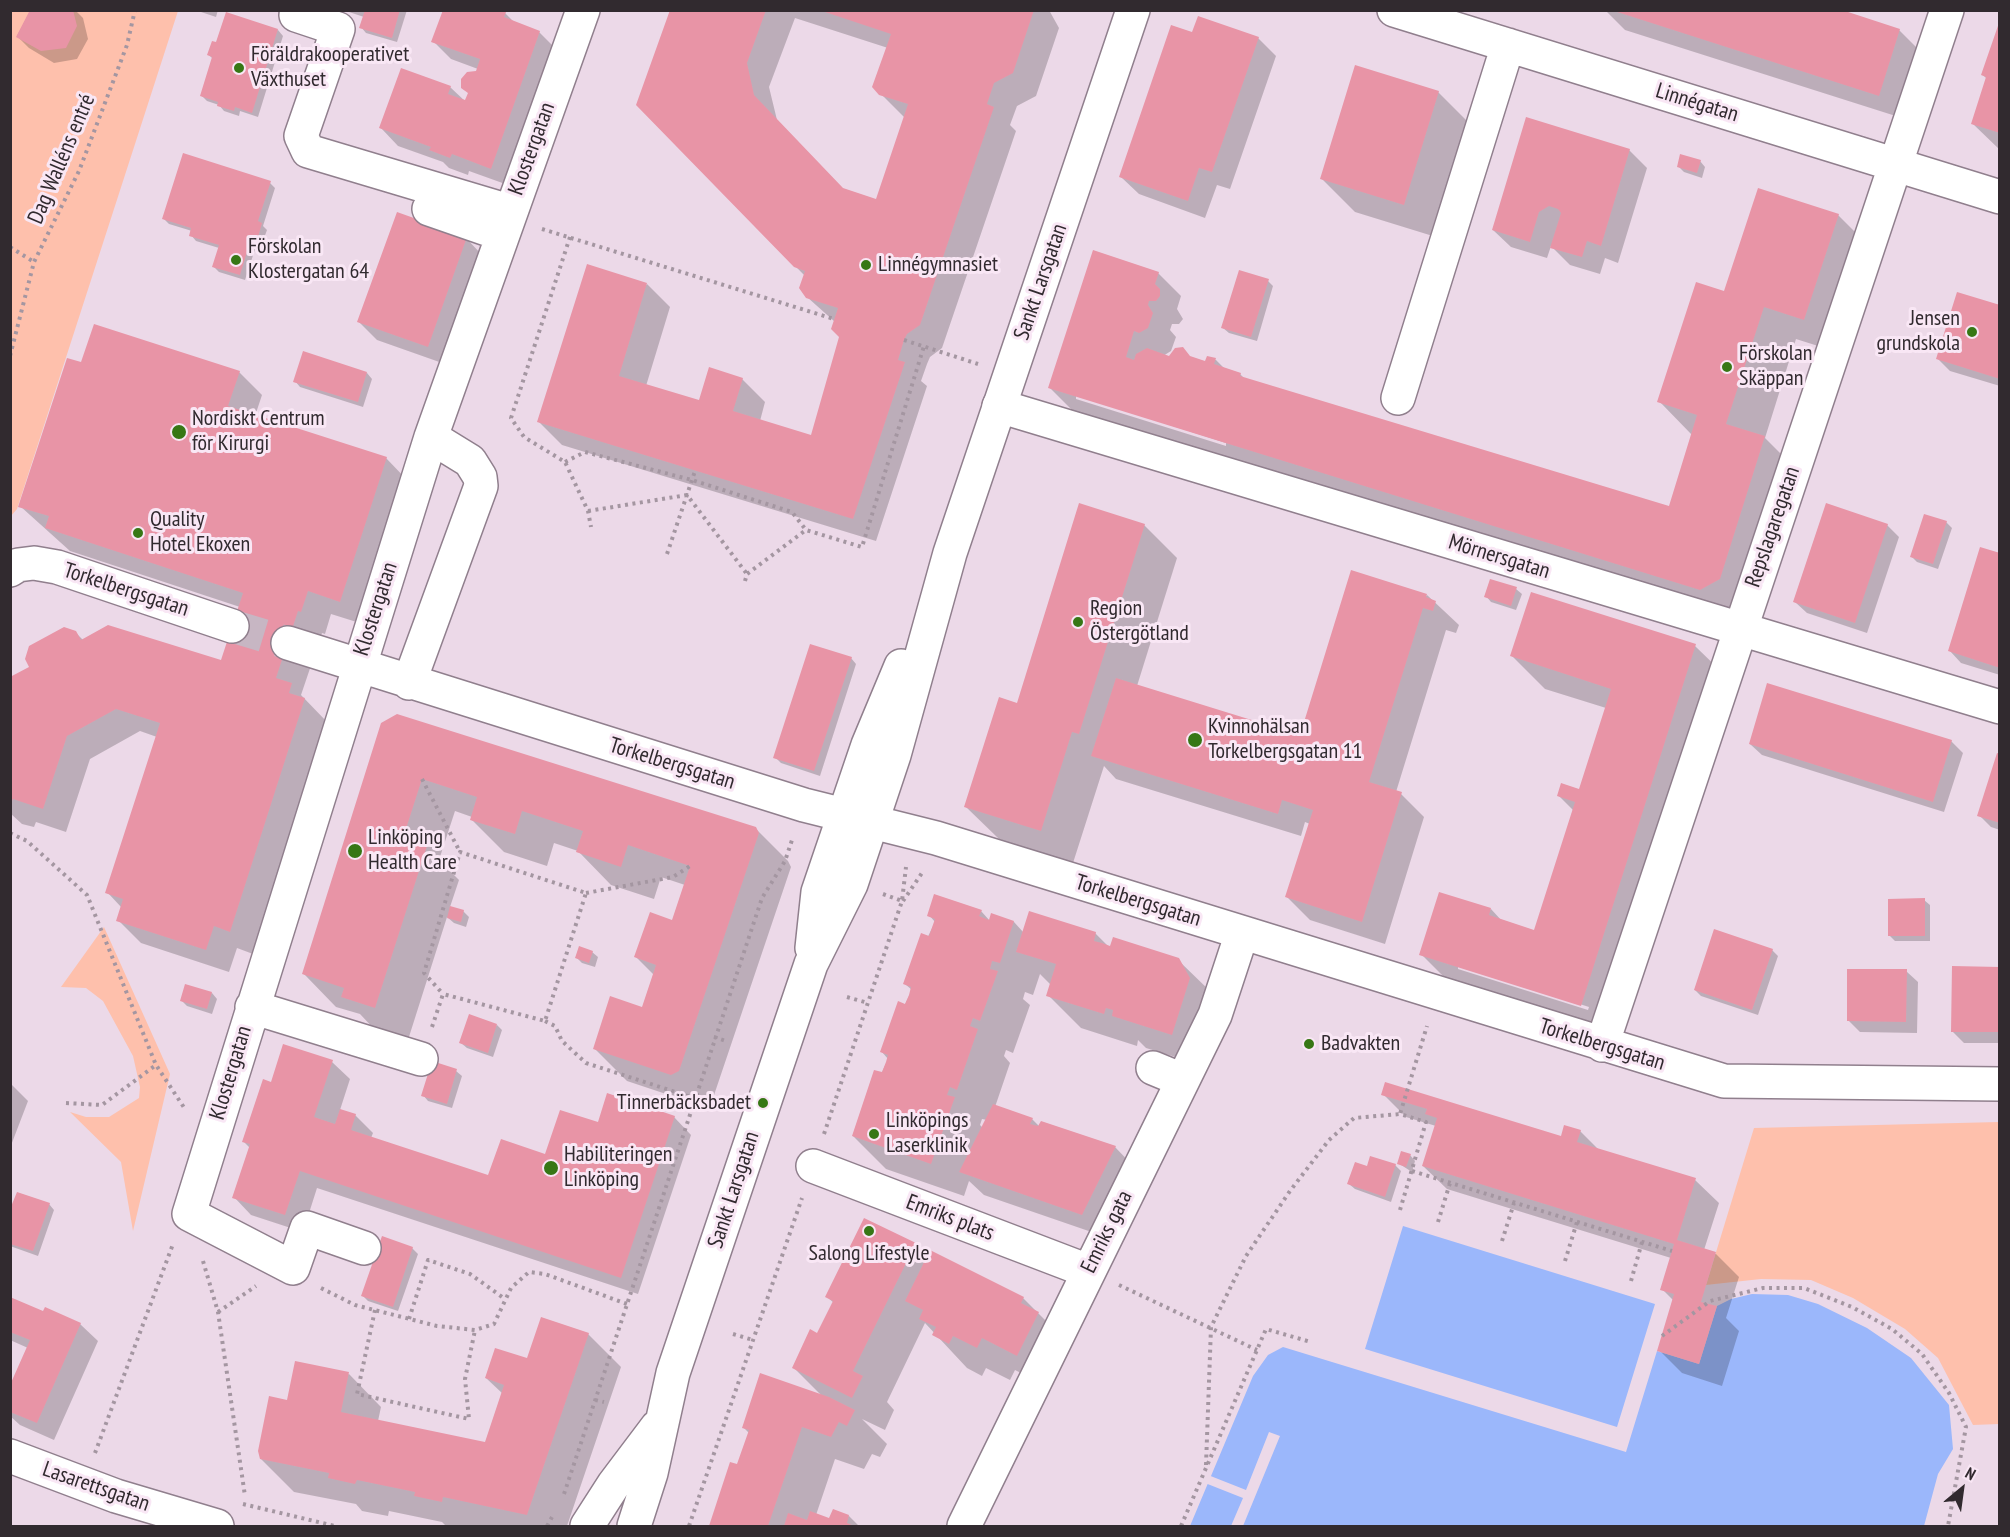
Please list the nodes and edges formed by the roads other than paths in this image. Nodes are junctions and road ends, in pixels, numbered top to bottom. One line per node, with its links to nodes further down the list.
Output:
1 (583, 10): 10 (street, Klostergatan)
2 (1133, 10): 12 (street, Sankt Larsgatan)
3 (1394, 10): 6 (street, Linnégatan)
4 (1947, 10): 7 (street, Repslagaregatan)
5 (296, 15): 10 (street)
6 (1508, 45): 7 (street, Linnégatan); 11 (street)
7 (1896, 164): 9 (street, Linnégatan); 16 (street, Repslagaregatan)
8 (335, 177): 10 (street)
9 (2000, 197)
10 (506, 221): 13 (street, Klostergatan)
11 (1398, 398)
12 (999, 406): 16 (street, Mörnersgatan); 21 (street, Sankt Larsgatan)
13 (431, 437): 18 (street, Klostergatan); 19 (street)
14 (13, 566): 15 (street, Torkelbergsgatan)
15 (232, 626)
16 (1739, 630): 20 (street, Mörnersgatan); 24 (street, Repslagaregatan)
17 (288, 644): 18 (street, Torkelbergsgatan)
18 (358, 667): 19 (street, Torkelbergsgatan); 23 (street, Klostergatan)
19 (409, 682): 21 (street, Torkelbergsgatan)
20 (2000, 707)
21 (857, 820): 22 (street, Torkelbergsgatan); 30 (street, Sankt Larsgatan)
22 (1242, 933): 24 (street, Torkelbergsgatan); 29 (street, Emriks gata)
23 (252, 1007): 25 (street); 28 (street, Klostergatan)
24 (1602, 1045): 26 (street, Torkelbergsgatan)
25 (421, 1059)
26 (2000, 1084)
27 (813, 1166): 29 (street, Emriks plats)
28 (364, 1248)
29 (1088, 1271): 35 (street, Emriks gata)
30 (663, 1419): 32 (street, Sankt Larsgatan); 34 (street, Sankt Larsgatan)
31 (10, 1456): 33 (street, Lasarettsgatan)
32 (632, 1520)
33 (217, 1527)
34 (587, 1527)
35 (964, 1527)

